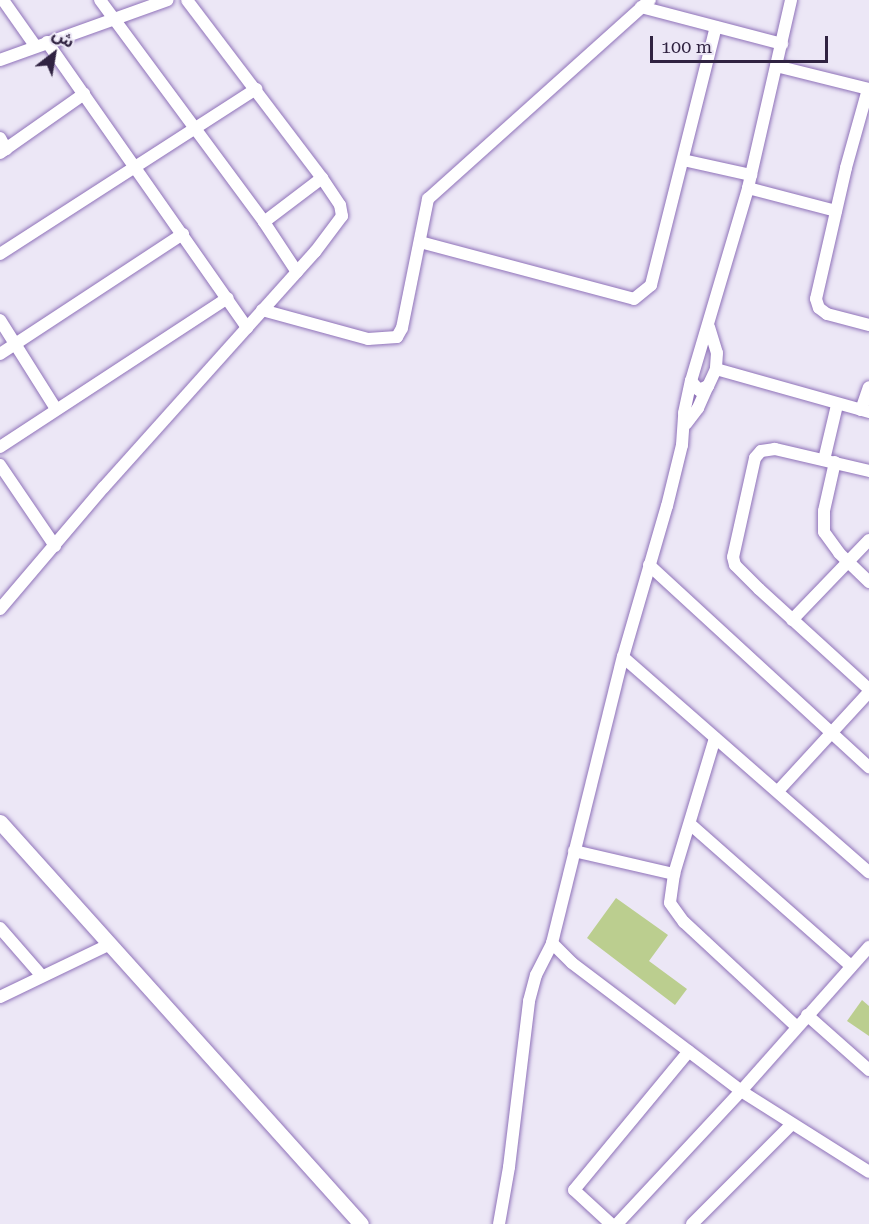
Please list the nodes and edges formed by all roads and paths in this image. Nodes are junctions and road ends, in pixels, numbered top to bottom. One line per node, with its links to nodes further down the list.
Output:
1 (3, 0): 9 (street)
2 (100, 0): 7 (street)
3 (168, 0): 7 (street)
4 (187, 0): 13 (street)
5 (791, 0): 10 (street)
6 (645, 4): 8 (street); 25 (street)
7 (114, 17): 9 (street); 16 (street)
8 (716, 27): 10 (street); 18 (street)
9 (42, 44): 11 (street); 15 (street)
10 (782, 44): 12 (street)
11 (0, 60)
12 (776, 66): 14 (street); 21 (street)
13 (256, 89): 16 (street); 20 (street)
14 (868, 89): 22 (street)
15 (84, 94): 17 (street); 19 (street)
16 (195, 129): 19 (street); 23 (street)
17 (2, 147)
18 (683, 160): 21 (street); 25 (street)
19 (136, 167): 24 (street); 26 (street)
20 (322, 178): 23 (street); 27 (street)
21 (750, 182): 22 (street); 32 (street)
22 (836, 211): 31 (street)
23 (264, 222): 27 (street)
24 (183, 234): 28 (street); 34 (street)
25 (420, 242): 29 (street)
26 (0, 254)
27 (297, 272): 29 (street)
28 (228, 298): 33 (street); 43 (street)
29 (262, 310): 33 (street)
30 (0, 320): 34 (street)
31 (869, 325)
32 (709, 327): 35 (street); 36 (street)
33 (247, 328): 51 (street)
34 (15, 344): 37 (street); 43 (street)
35 (700, 350): 36 (street); 39 (street)
36 (717, 353): 38 (street)
37 (0, 354)
38 (716, 369): 40 (street); 42 (street)
39 (691, 381): 40 (street); 45 (street)
40 (708, 386): 45 (street)
41 (869, 387): 44 (street)
42 (837, 405): 44 (street); 47 (street)
43 (56, 409): 46 (street)
44 (865, 411)
45 (686, 424): 53 (street)
46 (0, 447)
47 (830, 461): 49 (street); 52 (street); 56 (street)
48 (0, 465): 51 (street)
49 (869, 471)
50 (869, 540): 52 (street)
51 (55, 546): 55 (street)
52 (847, 561): 54 (street); 56 (street)
53 (649, 566): 57 (street); 59 (street)
54 (869, 582)
55 (2, 602)
56 (792, 620): 58 (street)
57 (623, 657): 60 (street); 65 (street)
58 (869, 690): 59 (street)
59 (833, 733): 61 (street); 62 (street)
60 (716, 738): 62 (street); 64 (street)
61 (869, 767)
62 (778, 791): 66 (street)
63 (0, 822): 70 (street)
64 (690, 824): 67 (street); 72 (street)
65 (574, 851): 67 (street); 69 (street)
66 (869, 872)
67 (674, 874): 76 (street)
68 (2, 932): 73 (street)
69 (552, 943): 77 (street); 83 (street)
70 (110, 944): 73 (street); 82 (street)
71 (869, 947): 72 (street)
72 (851, 966): 75 (street)
73 (41, 975): 74 (street)
74 (0, 997)
75 (807, 1015): 76 (street); 78 (street)
76 (797, 1027): 79 (street)
77 (689, 1051): 79 (street); 84 (street)
78 (869, 1070)
79 (741, 1091): 80 (street); 85 (street)
80 (792, 1124): 81 (street); 86 (street)
81 (869, 1172)
82 (361, 1224)
83 (499, 1224)
84 (611, 1224)
85 (617, 1224)
86 (692, 1224)

